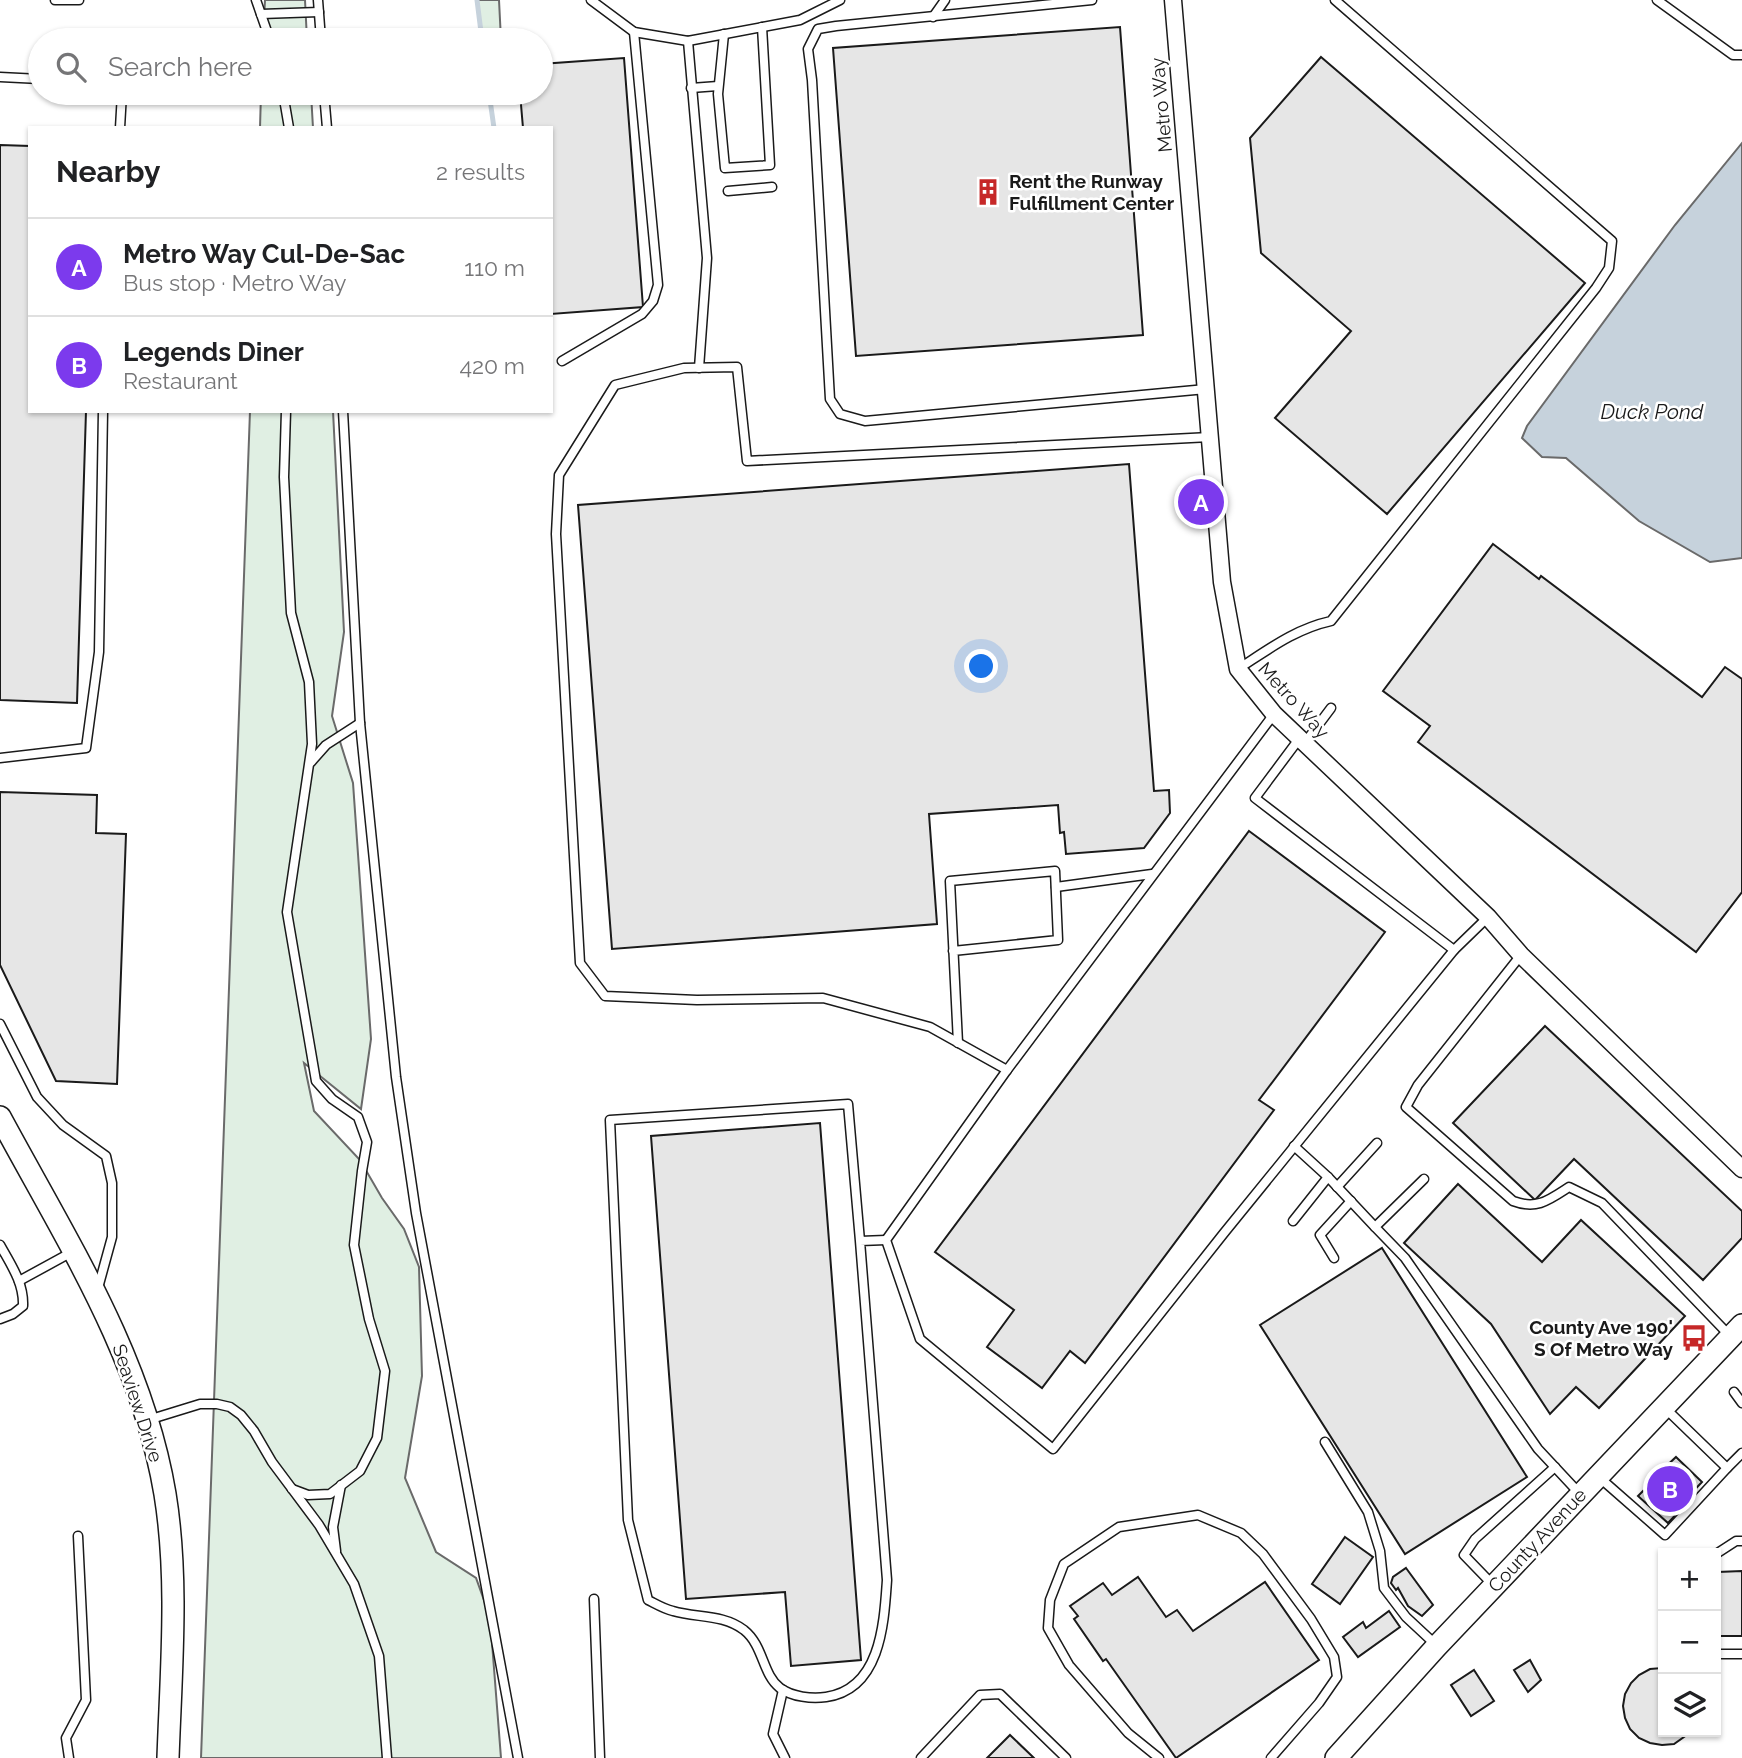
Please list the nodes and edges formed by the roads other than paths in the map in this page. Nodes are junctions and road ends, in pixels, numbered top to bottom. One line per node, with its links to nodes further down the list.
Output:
1 (55, 0): 2 (lane)
2 (79, 0)
3 (256, 0): 13 (lane)
4 (318, 0): 12 (lane)
5 (591, 0): 18 (lane)
6 (840, 0): 15 (lane)
7 (945, 0): 14 (lane)
8 (1091, 0): 14 (lane)
9 (1173, 0): 36 (street, Metro Way)
10 (1335, 0): 41 (lane)
11 (1657, 0): 21 (lane)
12 (319, 12): 13 (lane); 17 (lane)
13 (261, 14): 16 (lane)
14 (933, 17): 36 (lane)
15 (762, 27): 19 (lane); 24 (lane)
16 (266, 28)
17 (320, 28)
18 (634, 32): 20 (lane); 34 (lane)
19 (724, 34): 20 (lane); 24 (lane)
20 (688, 41): 25 (lane)
21 (1742, 55)
22 (0, 77): 23 (lane)
23 (28, 78)
24 (718, 86): 25 (lane)
25 (691, 88): 35 (lane)
26 (121, 105): 29 (lane)
27 (285, 105): 30 (lane)
28 (325, 105): 31 (lane)
29 (120, 126)
30 (289, 126)
31 (327, 126)
32 (772, 187): 33 (lane)
33 (728, 191)
34 (562, 361)
35 (699, 368): 40 (lane); 55 (lane)
36 (1206, 389): 40 (street, Metro Way)
37 (103, 413): 46 (lane)
38 (286, 413): 47 (lane)
39 (343, 413): 44 (lane)
40 (1210, 437): 41 (street, Metro Way)
41 (1238, 669): 43 (street, Metro Way)
42 (1331, 708): 45 (lane)
43 (1274, 715): 45 (street, Metro Way); 48 (lane)
44 (360, 723): 47 (lane); 101 (lane)
45 (1301, 741): 50 (street, Metro Way); 51 (lane)
46 (0, 758)
47 (309, 765): 85 (lane)
48 (1152, 874): 49 (lane); 56 (lane)
49 (1055, 887): 52 (lane); 52 (lane)
50 (1488, 917): 51 (lane); 53 (street, Metro Way)
51 (1454, 950): 59 (lane)
52 (953, 951): 55 (lane)
53 (1521, 955): 60 (street, Metro Way); 75 (lane)
54 (0, 1024): 73 (lane)
55 (958, 1043): 56 (lane)
56 (1007, 1070): 67 (lane)
57 (0, 1117): 70 (main road, Seaview Drive)
58 (1377, 1143): 63 (lane)
59 (1294, 1146): 61 (lane); 67 (lane)
60 (1742, 1169)
61 (1328, 1177): 63 (lane); 65 (lane)
62 (1424, 1179): 66 (lane)
63 (1337, 1187): 64 (lane)
64 (1351, 1201): 66 (lane); 71 (lane)
65 (1293, 1221)
66 (1375, 1227): 82 (lane)
67 (886, 1240): 68 (lane)
68 (860, 1241): 97 (lane); 97 (lane)
69 (0, 1245): 72 (lane)
70 (73, 1252): 72 (lane); 73 (main road, Seaview Drive)
71 (1334, 1258)
72 (19, 1281): 74 (lane)
73 (97, 1295): 79 (main road, Seaview Drive)
74 (0, 1319)
75 (1736, 1330): 78 (main road, County Avenue)
76 (1734, 1392): 77 (lane)
77 (1742, 1404)
78 (1663, 1406): 83 (lane); 84 (main road, County Avenue)
79 (148, 1420): 86 (lane); 99 (main road, Seaview Drive)
80 (1325, 1441): 94 (lane)
81 (1742, 1453): 83 (lane)
82 (1555, 1467): 87 (lane); 92 (lane)
83 (1727, 1468): 84 (lane)
84 (1598, 1475): 87 (main road, County Avenue)
85 (341, 1485): 86 (lane); 91 (lane)
86 (292, 1489): 91 (lane)
87 (1580, 1494): 92 (main road, County Avenue)
88 (78, 1536): 98 (lane)
89 (1742, 1541): 90 (lane)
90 (1721, 1551)
91 (336, 1555): 100 (lane)
92 (1494, 1586): 94 (main road, County Avenue)
93 (594, 1599): 102 (lane)
94 (1437, 1646): 108 (main road, County Avenue)
95 (1721, 1654): 96 (lane)
96 (1742, 1654)
97 (783, 1690): 103 (lane)
98 (69, 1758)
99 (168, 1758)
100 (387, 1758)
101 (518, 1758)
102 (600, 1758)
103 (786, 1758)
104 (921, 1758): 105 (lane)
105 (1066, 1758)
106 (1159, 1758): 107 (lane)
107 (1271, 1758)
108 (1336, 1758)

